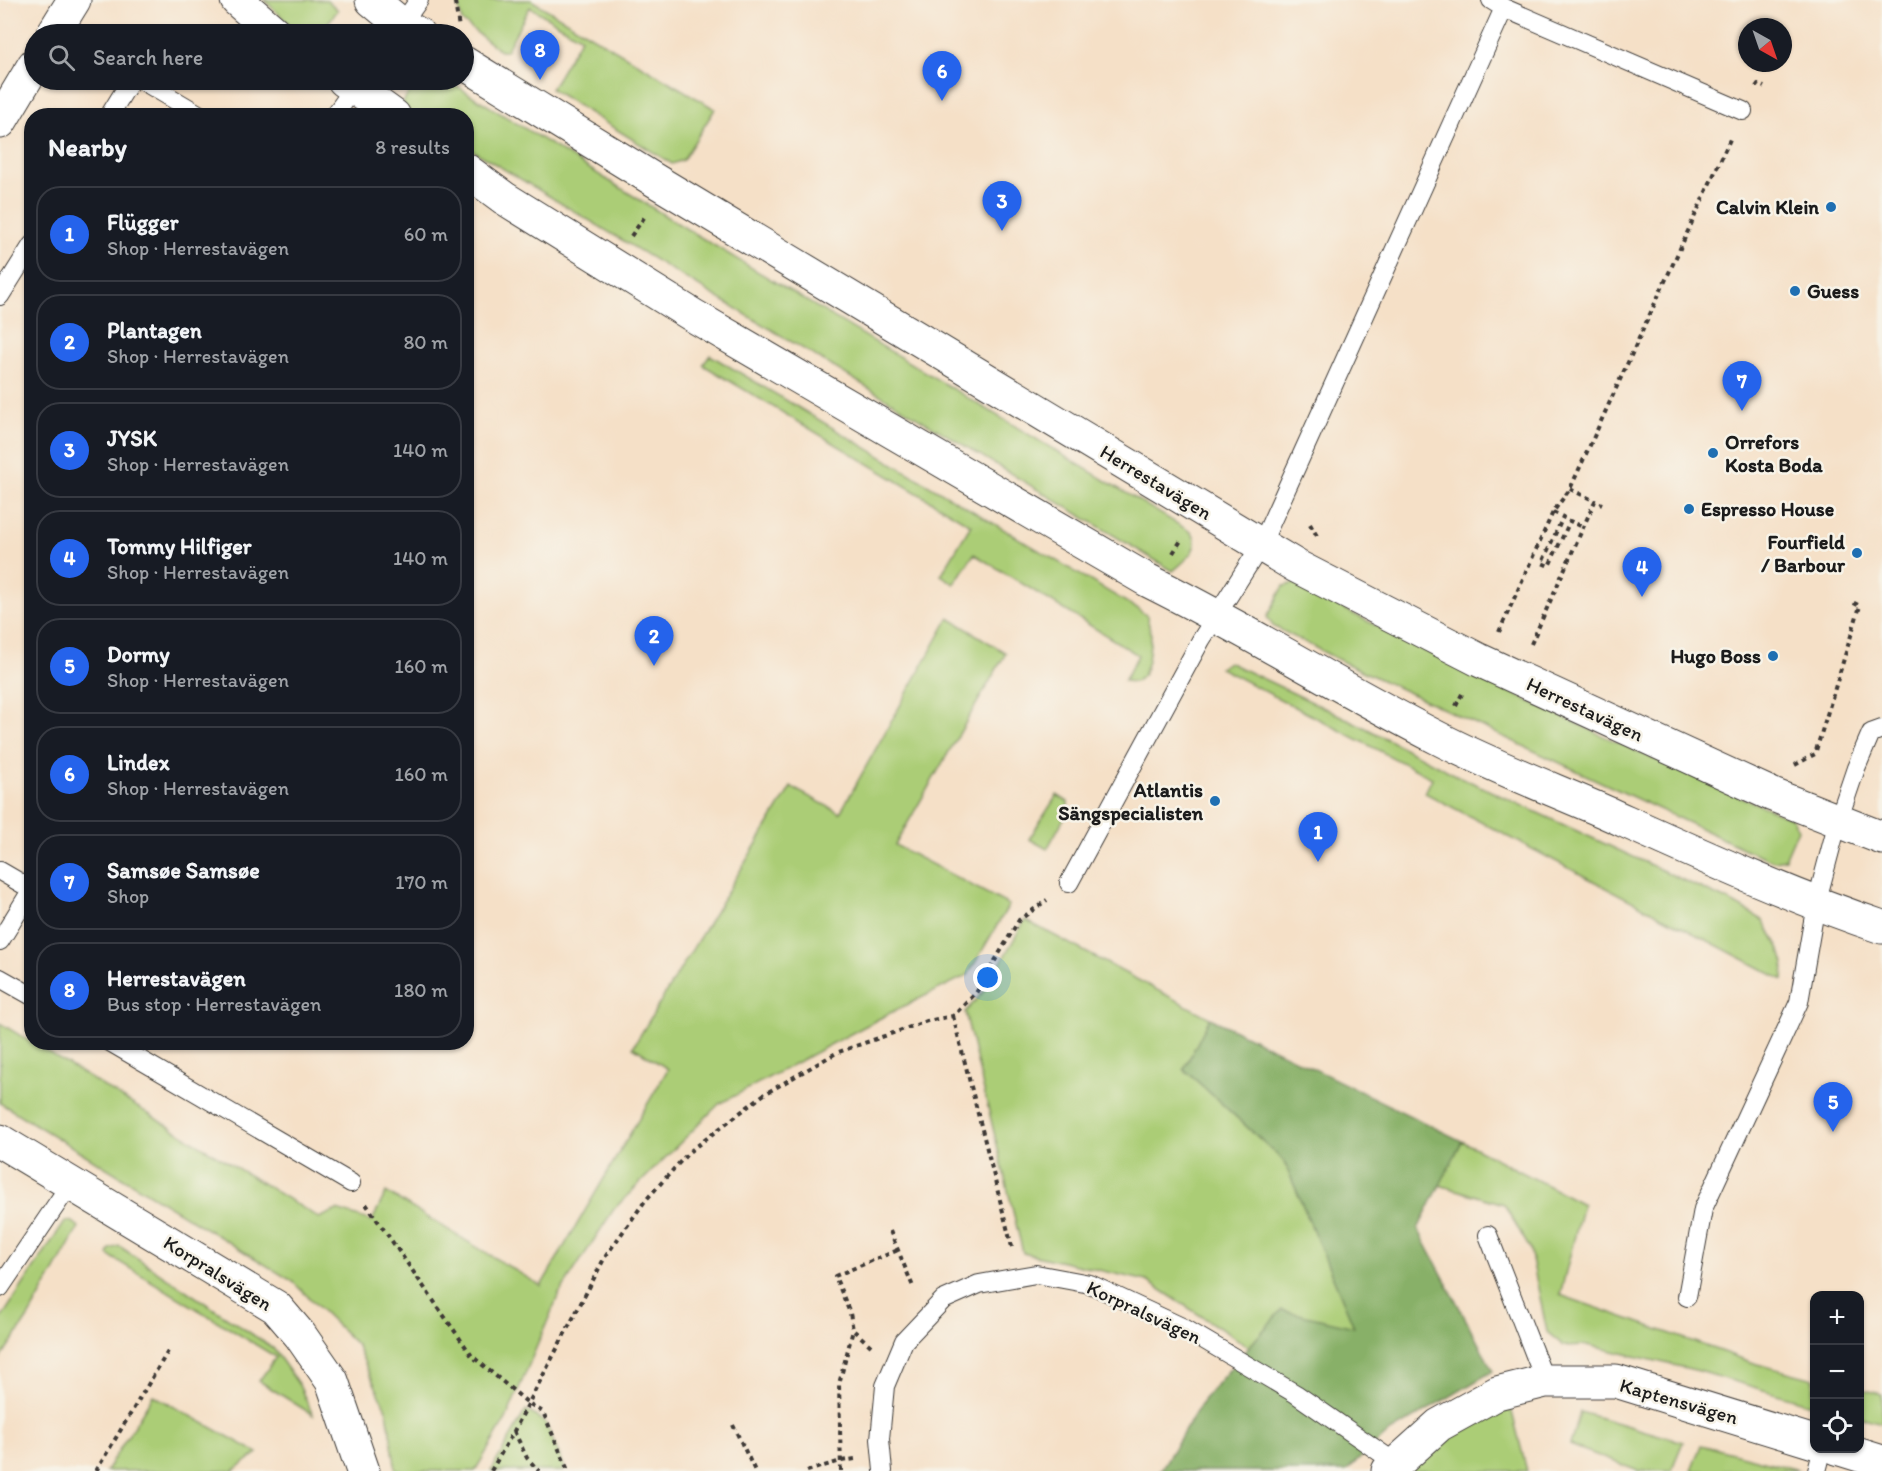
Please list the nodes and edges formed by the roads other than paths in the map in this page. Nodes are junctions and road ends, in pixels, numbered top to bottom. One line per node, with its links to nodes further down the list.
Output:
1 (74, 0): 6 (street)
2 (237, 0): 7 (street)
3 (372, 0): 5 (street)
4 (1497, 4): 18 (lane); 23 (lane)
5 (408, 23)
6 (59, 24)
7 (265, 24)
8 (474, 69): 23 (street, Herrestavägen)
9 (24, 82): 19 (street)
10 (124, 90): 14 (lane)
11 (158, 90): 15 (lane)
12 (349, 90): 16 (lane)
13 (363, 90): 17 (street)
14 (114, 108)
15 (188, 108)
16 (338, 108)
17 (384, 108)
18 (1743, 111)
19 (0, 122)
20 (474, 176): 24 (street)
21 (24, 258): 22 (lane)
22 (0, 296)
23 (1260, 545): 24 (lane); 26 (street, Herrestavägen)
24 (1216, 615): 29 (lane); 32 (street)
25 (1882, 729): 26 (lane)
26 (1838, 821): 27 (street, Herrestavägen); 32 (lane)
27 (1882, 838)
28 (0, 871): 30 (lane)
29 (1069, 883)
30 (24, 884)
31 (24, 902): 34 (lane)
32 (1816, 904): 33 (street); 43 (lane)
33 (1882, 927)
34 (0, 941)
35 (0, 978): 36 (lane)
36 (24, 992)
37 (124, 1050): 40 (lane)
38 (0, 1141): 39 (street, Korpralsvägen)
39 (71, 1183): 42 (lane); 51 (street, Korpralsvägen)
40 (351, 1183)
41 (1488, 1235): 44 (lane)
42 (0, 1288)
43 (1687, 1297)
44 (1545, 1381): 45 (street, Kaptensvägen); 50 (street, Kaptensvägen)
45 (1810, 1440)
46 (1822, 1453): 52 (lane)
47 (1851, 1453): 48 (street)
48 (1882, 1462)
49 (882, 1464): 50 (lane, Korpralsvägen)
50 (1392, 1467)
51 (363, 1471)
52 (1817, 1471)

